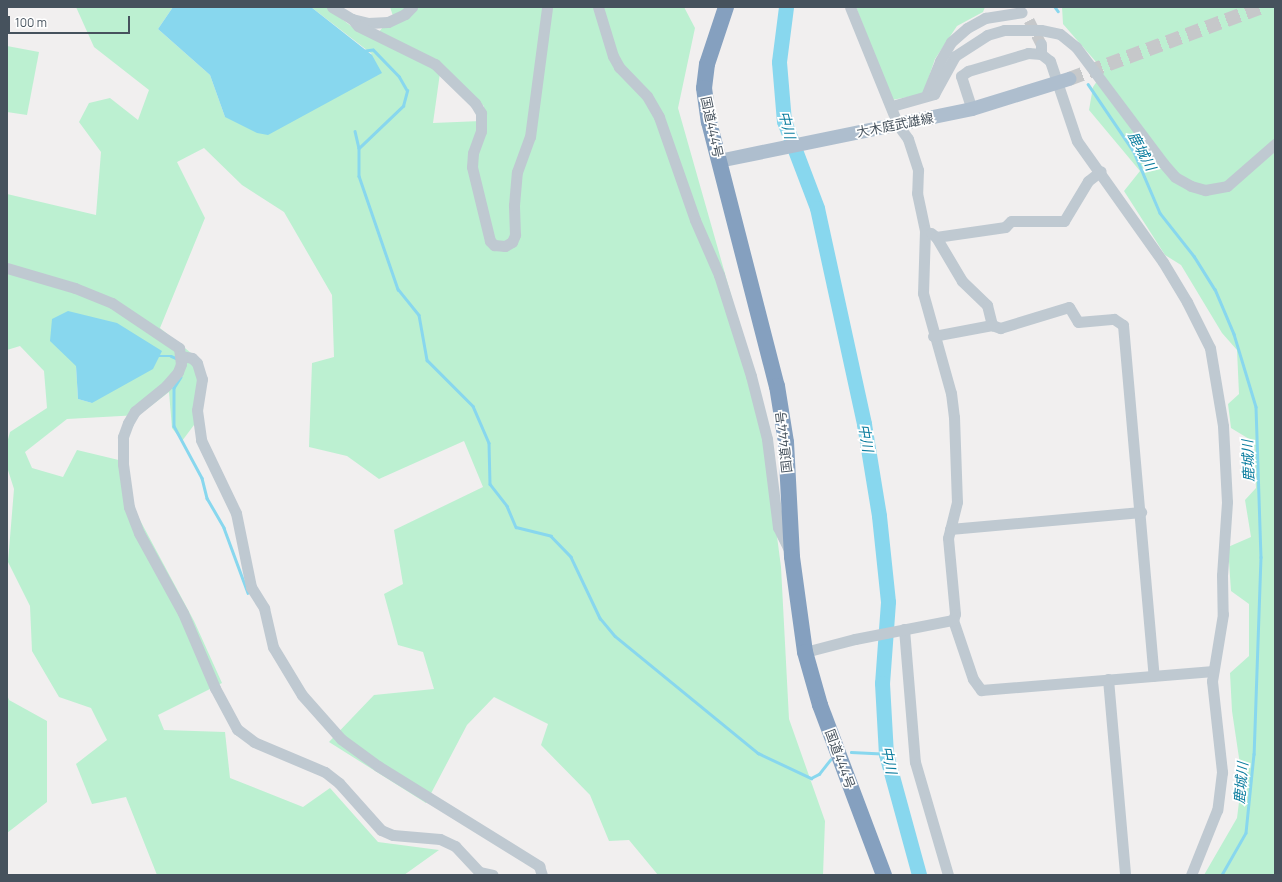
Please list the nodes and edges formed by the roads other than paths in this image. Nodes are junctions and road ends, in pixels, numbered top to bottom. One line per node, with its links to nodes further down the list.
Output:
1 (332, 7): 8 (street)
2 (412, 7): 8 (street)
3 (547, 7): 8 (street)
4 (598, 7): 28 (street)
5 (726, 7): 18 (highway, 国道444号)
6 (850, 7): 14 (street)
7 (1020, 9): 9 (street); 13 (street)
8 (352, 19)
9 (1029, 20)
10 (945, 71): 11 (street); 13 (street); 17 (street)
11 (961, 76): 12 (street); 15 (street)
12 (1064, 81): 15 (main road, 大木庭武雄線); 19 (street)
13 (926, 96): 14 (street)
14 (892, 106): 16 (street)
15 (972, 109): 16 (main road, 大木庭武雄線)
16 (898, 125): 18 (main road, 大木庭武雄線); 20 (street)
17 (1275, 144)
18 (719, 161): 28 (highway, 国道444号)
19 (1101, 171): 21 (street); 32 (street)
20 (926, 230): 21 (street); 24 (street)
21 (936, 236): 23 (street)
22 (7, 268): 25 (street)
23 (992, 325): 24 (street); 26 (street)
24 (933, 336): 27 (street)
25 (181, 360): 35 (street); 37 (street)
26 (1141, 512): 27 (street); 33 (street)
27 (950, 529): 29 (street)
28 (792, 557): 31 (highway, 国道444号)
29 (953, 620): 30 (street); 34 (street)
30 (904, 629): 31 (street); 39 (street)
31 (806, 652): 38 (highway, 国道444号)
32 (1212, 671): 33 (street); 41 (street)
33 (1154, 676): 34 (street)
34 (1108, 679): 40 (street)
35 (479, 873): 36 (street)
36 (493, 875)
37 (542, 875)
38 (884, 875)
39 (948, 875)
40 (1125, 875)
41 (1191, 875)

